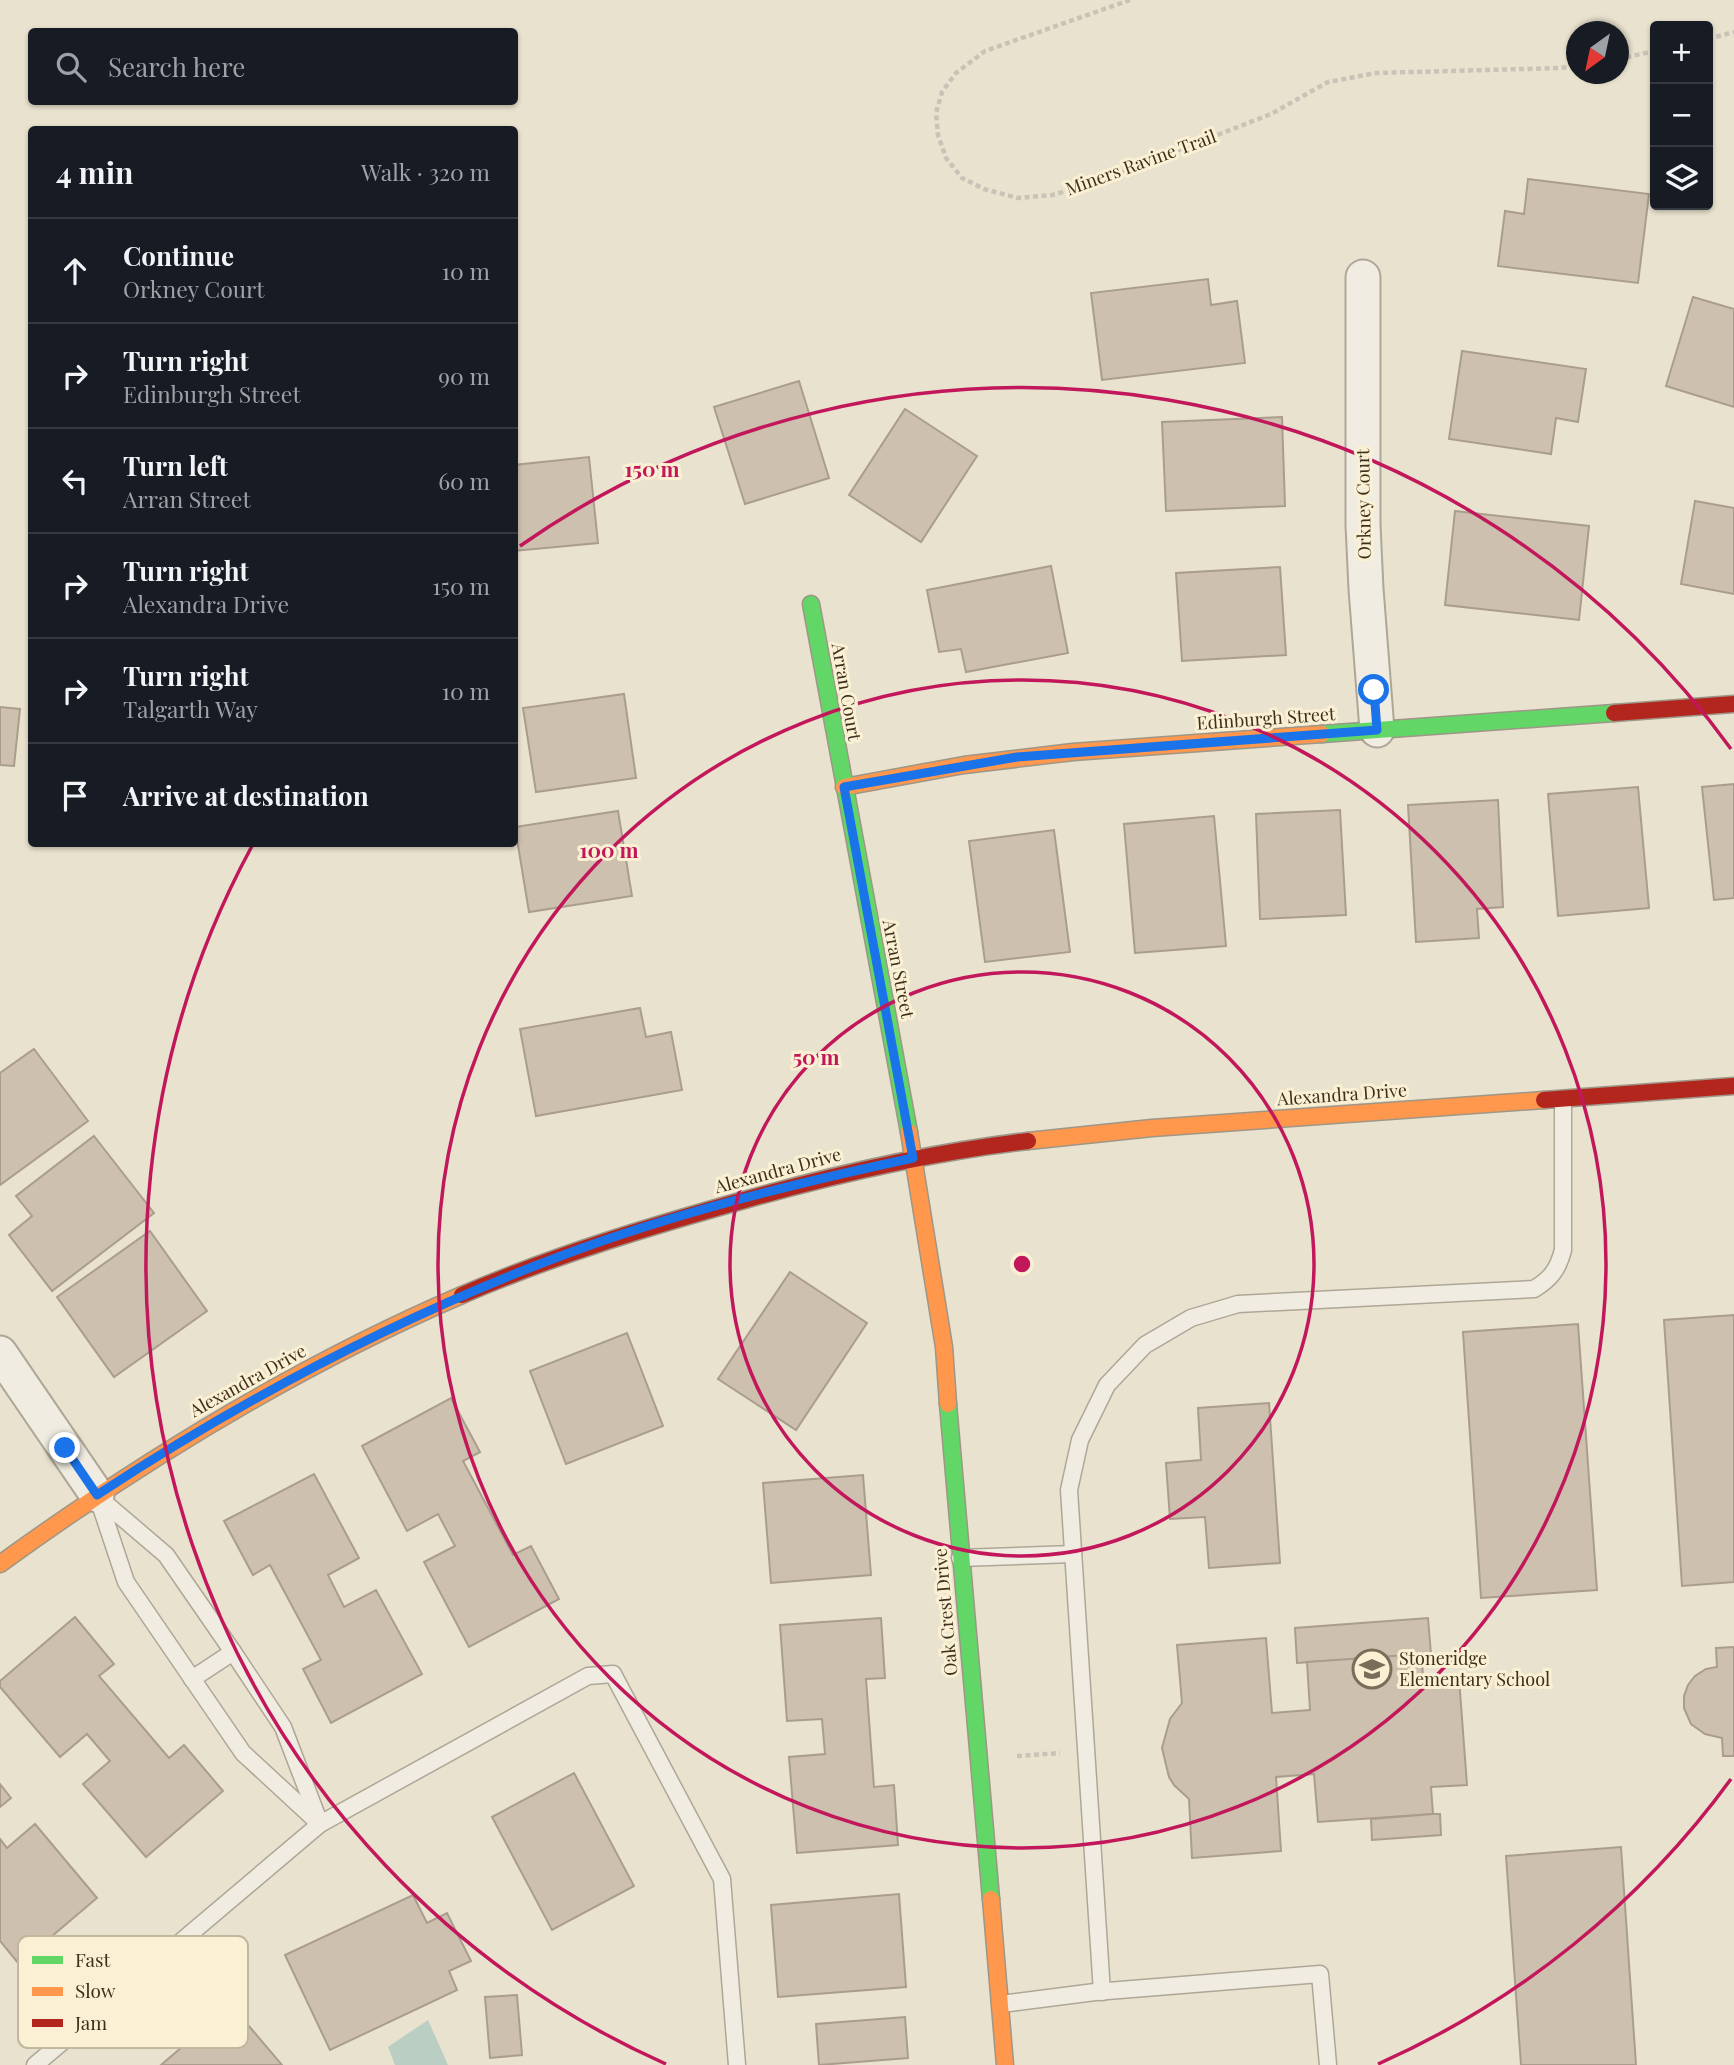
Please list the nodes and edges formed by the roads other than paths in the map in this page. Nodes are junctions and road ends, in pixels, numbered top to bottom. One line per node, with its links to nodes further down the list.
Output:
1 (1363, 277): 4 (street, Orkney Court)
2 (811, 604): 5 (street, Arran Court)
3 (1734, 704): 4 (street, Edinburgh Street)
4 (1377, 730): 5 (street, Edinburgh Street)
5 (844, 787): 8 (street, Arran Street)
6 (1734, 1086): 7 (street, Alexandra Drive)
7 (1563, 1098): 8 (street, Alexandra Drive); 11 (lane)
8 (913, 1158): 10 (street, Alexandra Drive); 12 (street, Oak Crest Drive)
9 (0, 1353): 10 (street)
10 (97, 1495): 13 (street, Alexandra Drive); 14 (lane); 15 (lane)
11 (1073, 1555): 12 (lane); 18 (lane)
12 (960, 1558): 19 (street, Oak Crest Drive)
13 (0, 1564)
14 (233, 1652): 15 (lane); 16 (lane)
15 (192, 1679): 16 (lane)
16 (320, 1825): 17 (lane); 22 (lane)
17 (188, 1936)
18 (1102, 1992): 19 (lane); 24 (lane)
19 (1001, 2004): 23 (street, Oak Crest Drive)
20 (55, 2048): 21 (lane)
21 (35, 2065)
22 (737, 2065)
23 (1004, 2065)
24 (1328, 2065)

